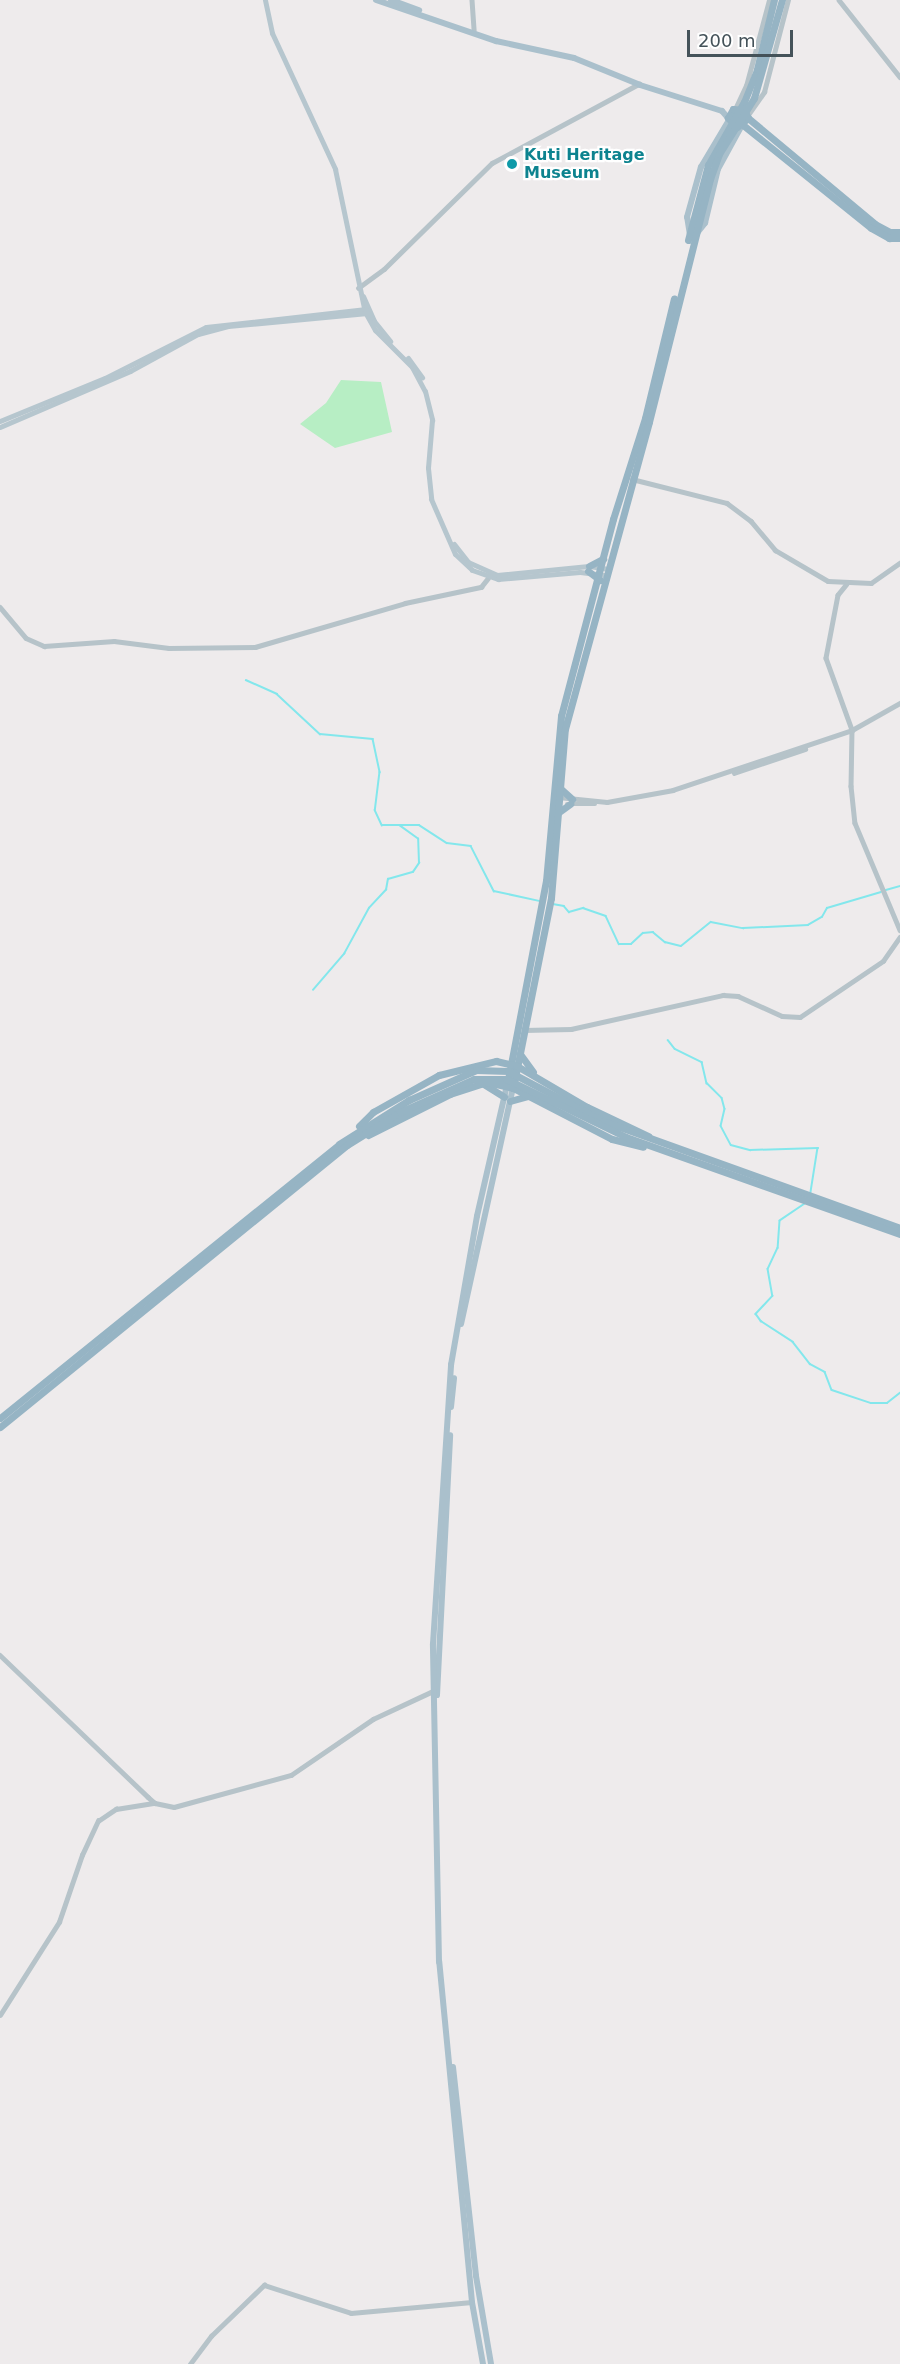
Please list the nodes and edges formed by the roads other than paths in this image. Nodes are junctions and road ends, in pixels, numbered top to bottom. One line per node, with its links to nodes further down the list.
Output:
1 (266, 0): 21 (main road)
2 (376, 0): 12 (main road)
3 (391, 0): 10 (main road)
4 (472, 0): 10 (street)
5 (769, 0): 13 (street)
6 (774, 0): 17 (highway)
7 (782, 0): 17 (highway)
8 (788, 0): 14 (street)
9 (839, 0): 11 (street)
10 (474, 30): 12 (main road)
11 (900, 77)
12 (639, 83): 13 (main road); 15 (main road); 21 (street)
13 (735, 108): 14 (highway); 15 (highway)
14 (748, 116): 16 (highway); 18 (highway)
15 (729, 119): 16 (highway); 19 (main road)
16 (742, 126): 19 (main road); 20 (highway)
17 (701, 199): 19 (highway)
18 (900, 232)
19 (692, 236): 28 (highway); 29 (highway)
20 (900, 238)
21 (359, 285): 22 (main road); 24 (main road)
22 (361, 300): 23 (main road); 24 (main road)
23 (353, 311): 24 (main road); 25 (main road)
24 (366, 311): 25 (main road); 31 (main road); 33 (main road)
25 (133, 367): 26 (main road); 27 (main road)
26 (0, 421)
27 (0, 427)
28 (632, 479): 32 (highway); 34 (street)
29 (603, 559): 31 (highway); 32 (highway)
30 (900, 564): 35 (street)
31 (588, 569): 32 (highway); 32 (main road); 33 (main road)
32 (603, 573): 40 (highway); 41 (highway)
33 (488, 578): 37 (street)
34 (835, 582): 35 (street); 36 (street)
35 (847, 584): 36 (street)
36 (838, 595): 39 (street)
37 (0, 607)
38 (900, 704): 39 (street)
39 (852, 731): 43 (street); 45 (street)
40 (560, 786): 42 (highway); 43 (highway)
41 (552, 800): 42 (street); 48 (highway)
42 (561, 801): 43 (street); 44 (highway)
43 (571, 802): 44 (highway)
44 (559, 812): 47 (highway)
45 (900, 930)
46 (900, 937): 47 (street)
47 (525, 1029): 48 (highway)
48 (517, 1052): 49 (highway); 50 (highway); 51 (highway)
49 (496, 1061): 50 (highway); 56 (highway)
50 (515, 1065): 51 (highway); 53 (highway)
51 (540, 1078): 57 (highway)
52 (482, 1083): 53 (highway); 55 (highway); 56 (highway)
53 (510, 1087): 54 (highway); 55 (main road)
54 (528, 1096): 55 (highway); 57 (highway)
55 (507, 1099): 63 (main road)
56 (343, 1144): 57 (highway); 61 (highway); 62 (highway)
57 (654, 1144): 58 (highway)
58 (808, 1199): 59 (highway); 60 (highway)
59 (900, 1228)
60 (900, 1234)
61 (0, 1418)
62 (0, 1426)
63 (444, 1495): 65 (main road); 69 (main road)
64 (0, 1655): 66 (street)
65 (433, 1691): 67 (street); 69 (main road)
66 (148, 1797): 67 (street); 68 (street)
67 (155, 1803): 68 (street)
68 (147, 1806): 70 (street)
69 (438, 1848): 71 (main road); 74 (main road)
70 (0, 2015)
71 (472, 2301): 72 (street); 73 (main road)
72 (190, 2364)
73 (483, 2364)
74 (491, 2364)

